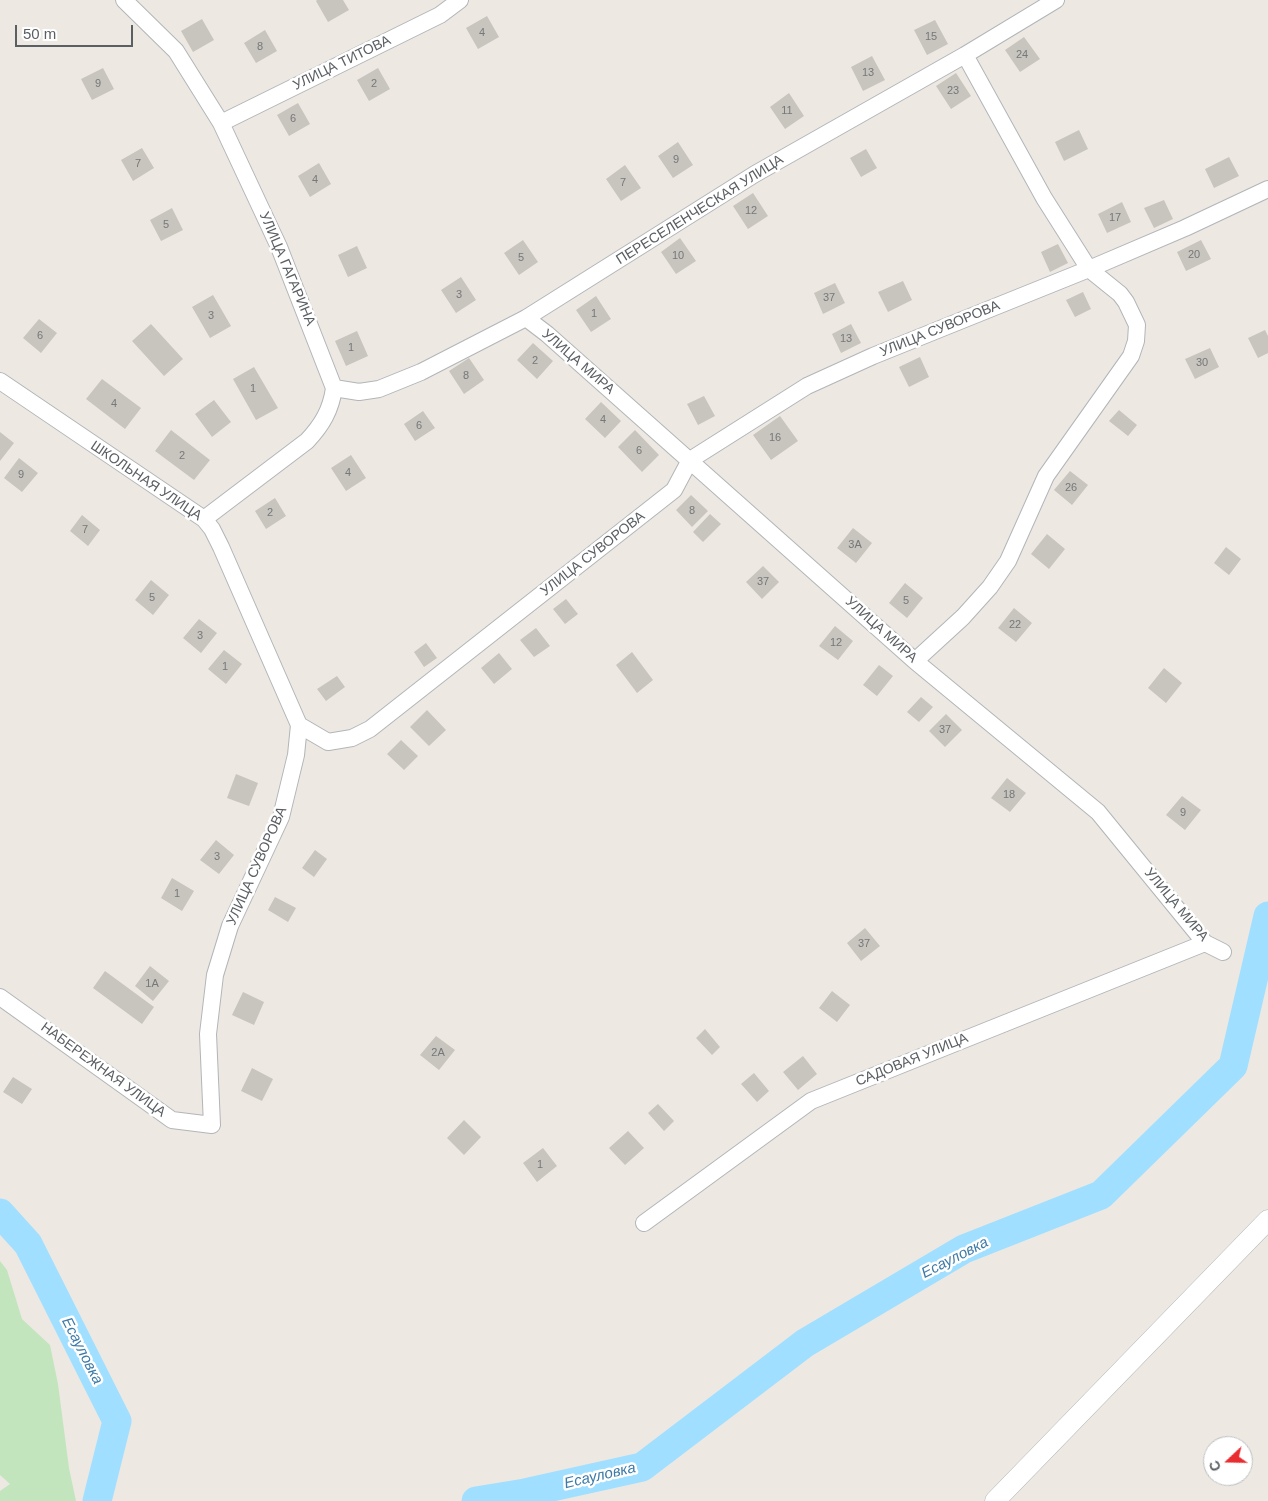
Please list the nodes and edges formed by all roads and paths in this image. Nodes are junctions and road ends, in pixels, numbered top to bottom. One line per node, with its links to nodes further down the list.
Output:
1 (124, 0): 5 (street, УЛИЦА ГАГАРИНА)
2 (460, 0): 5 (street, УЛИЦА ТИТОВА)
3 (1056, 0): 4 (street, ПЕРЕСЕЛЕНЧЕСКАЯ УЛИЦА)
4 (965, 55): 7 (street); 8 (street, ПЕРЕСЕЛЕНЧЕСКАЯ УЛИЦА)
5 (221, 123): 10 (street, УЛИЦА ГАГАРИНА)
6 (1268, 189): 7 (street, УЛИЦА СУВОРОВА)
7 (1089, 269): 11 (street, УЛИЦА СУВОРОВА); 13 (street)
8 (526, 318): 10 (street, ПЕРЕСЕЛЕНЧЕСКАЯ УЛИЦА); 11 (street, УЛИЦА МИРА)
9 (0, 381): 12 (street, ШКОЛЬНАЯ УЛИЦА)
10 (334, 388): 12 (street)
11 (690, 460): 13 (street, УЛИЦА МИРА); 14 (street, УЛИЦА СУВОРОВА)
12 (204, 519): 14 (street, ШКОЛЬНАЯ УЛИЦА)
13 (915, 661): 15 (street, УЛИЦА МИРА)
14 (299, 725): 18 (street, УЛИЦА СУВОРОВА)
15 (1205, 943): 16 (street, УЛИЦА МИРА); 20 (street, САДОВАЯ УЛИЦА)
16 (1223, 952)
17 (0, 997): 18 (street, НАБЕРЕЖНАЯ УЛИЦА)
18 (212, 1125)
19 (1268, 1220): 21 (street)
20 (644, 1223)
21 (995, 1501)

